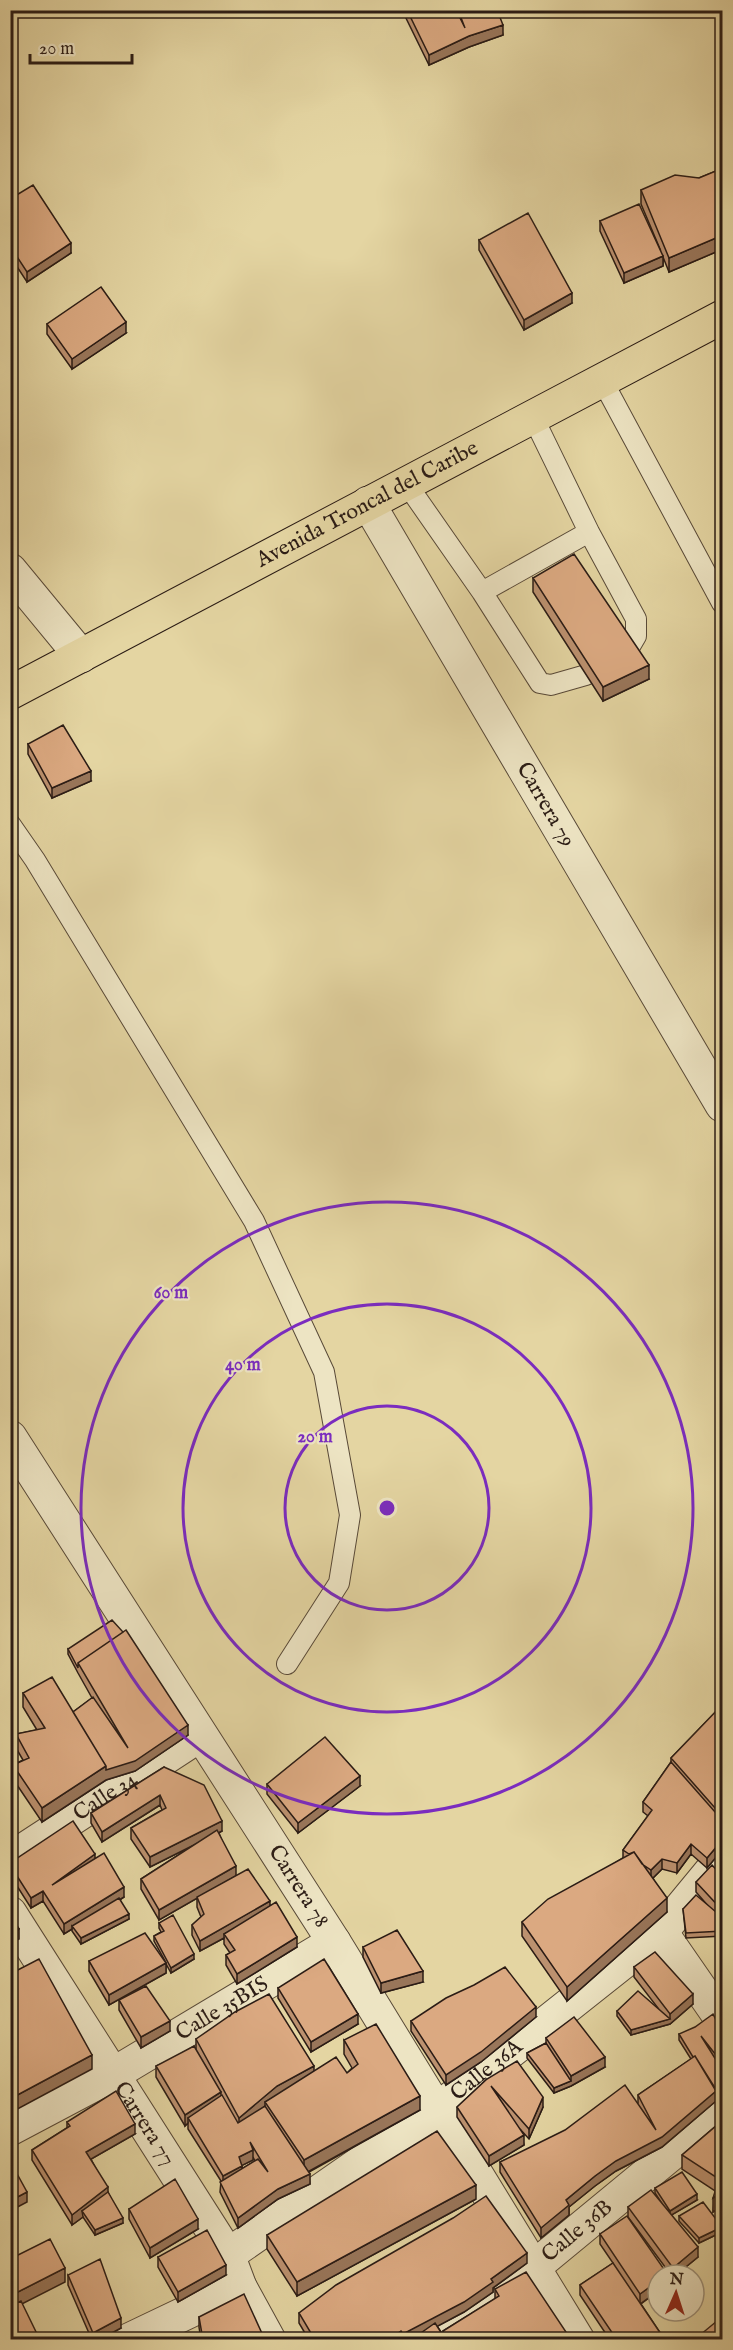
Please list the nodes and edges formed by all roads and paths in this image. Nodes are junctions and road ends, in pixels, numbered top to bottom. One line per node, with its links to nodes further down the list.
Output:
1 (723, 317): 2 (highway, Avenida Troncal del Caribe)
2 (602, 380): 3 (highway, Avenida Troncal del Caribe); 9 (lane)
3 (533, 417): 4 (highway, Avenida Troncal del Caribe); 6 (lane)
4 (406, 483): 5 (highway, Avenida Troncal del Caribe); 8 (lane)
5 (368, 503): 11 (highway, Avenida Troncal del Caribe); 15 (street, Carrera 79)
6 (589, 532): 8 (lane); 10 (lane)
7 (10, 570): 11 (street)
8 (482, 592): 12 (lane)
9 (723, 603)
10 (628, 648)
11 (81, 656): 13 (highway, Avenida Troncal del Caribe)
12 (586, 675)
13 (10, 693)
14 (10, 824): 17 (lane)
15 (723, 1105)
16 (10, 1437): 18 (street, Carrera 78)
17 (287, 1664)
18 (200, 1735): 20 (street, Calle 34); 23 (street, Carrera 78)
19 (723, 1858): 22 (street, Calle 36A)
20 (10, 1859)
21 (10, 1913): 25 (street, Carrera 77)
22 (661, 1932): 24 (street); 26 (street, Calle 36A)
23 (334, 1942): 25 (street, Calle 35BIS); 26 (street, Carrera 78)
24 (723, 2020)
25 (112, 2075): 28 (street, Calle 35BIS); 29 (street, Carrera 77)
26 (438, 2109): 29 (street, Calle 36A); 30 (street, Carrera 78)
27 (723, 2112): 30 (street, Calle 36B)
28 (10, 2129)
29 (228, 2255): 31 (street, Carrera 77)
30 (534, 2267): 34 (street, Calle 36B); 35 (street, Carrera 78)
31 (240, 2287): 32 (street); 33 (street, Carrera 77)
32 (129, 2340)
33 (269, 2340)
34 (423, 2340)
35 (578, 2340)

